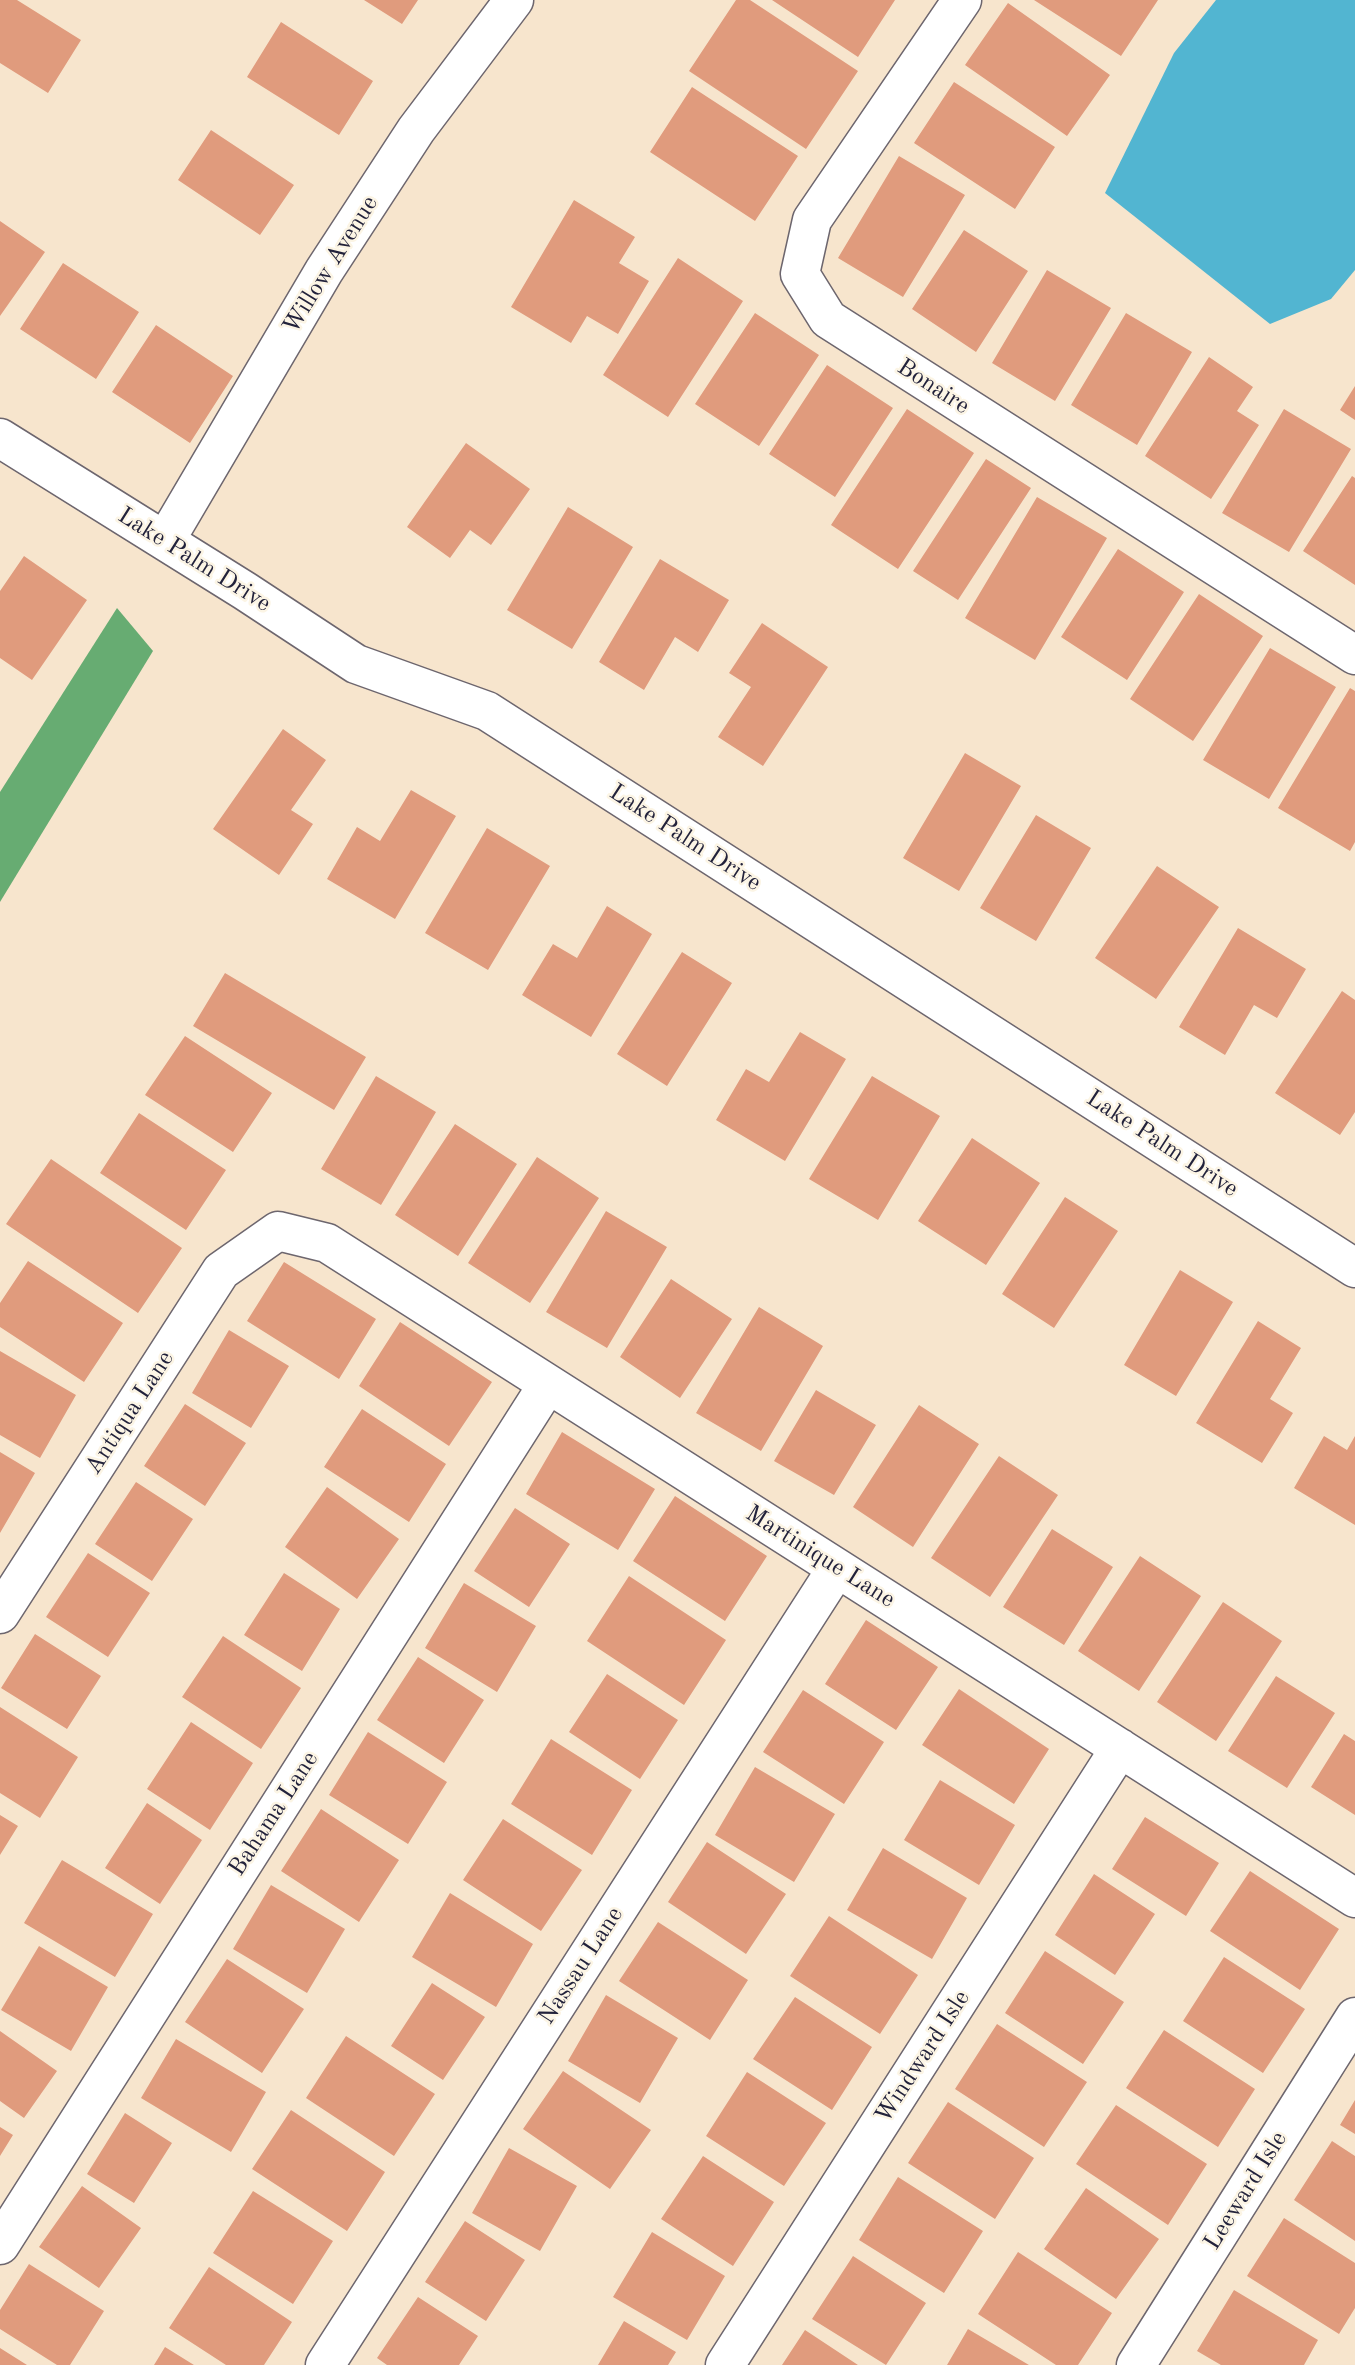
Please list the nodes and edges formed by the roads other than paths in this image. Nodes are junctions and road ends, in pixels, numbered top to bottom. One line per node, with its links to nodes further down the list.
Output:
1 (514, 0): 4 (street, Willow Avenue)
2 (962, 0): 5 (street, Bonaire)
3 (0, 439): 4 (street, Lake Palm Drive)
4 (165, 541): 7 (street, Lake Palm Drive)
5 (1355, 655)
6 (278, 1231): 8 (street, Martinique Lane); 10 (street, Antiqua Lane)
7 (1355, 1268)
8 (548, 1384): 9 (street, Martinique Lane); 14 (street, Bahama Lane)
9 (837, 1568): 11 (street, Martinique Lane); 15 (street, Nassau Lane)
10 (0, 1614)
11 (1120, 1748): 12 (street, Martinique Lane); 16 (street, Windward Isle)
12 (1355, 1898)
13 (1355, 2017): 17 (street, Leeward Isle)
14 (0, 2245)
15 (325, 2365)
16 (725, 2365)
17 (1136, 2365)

